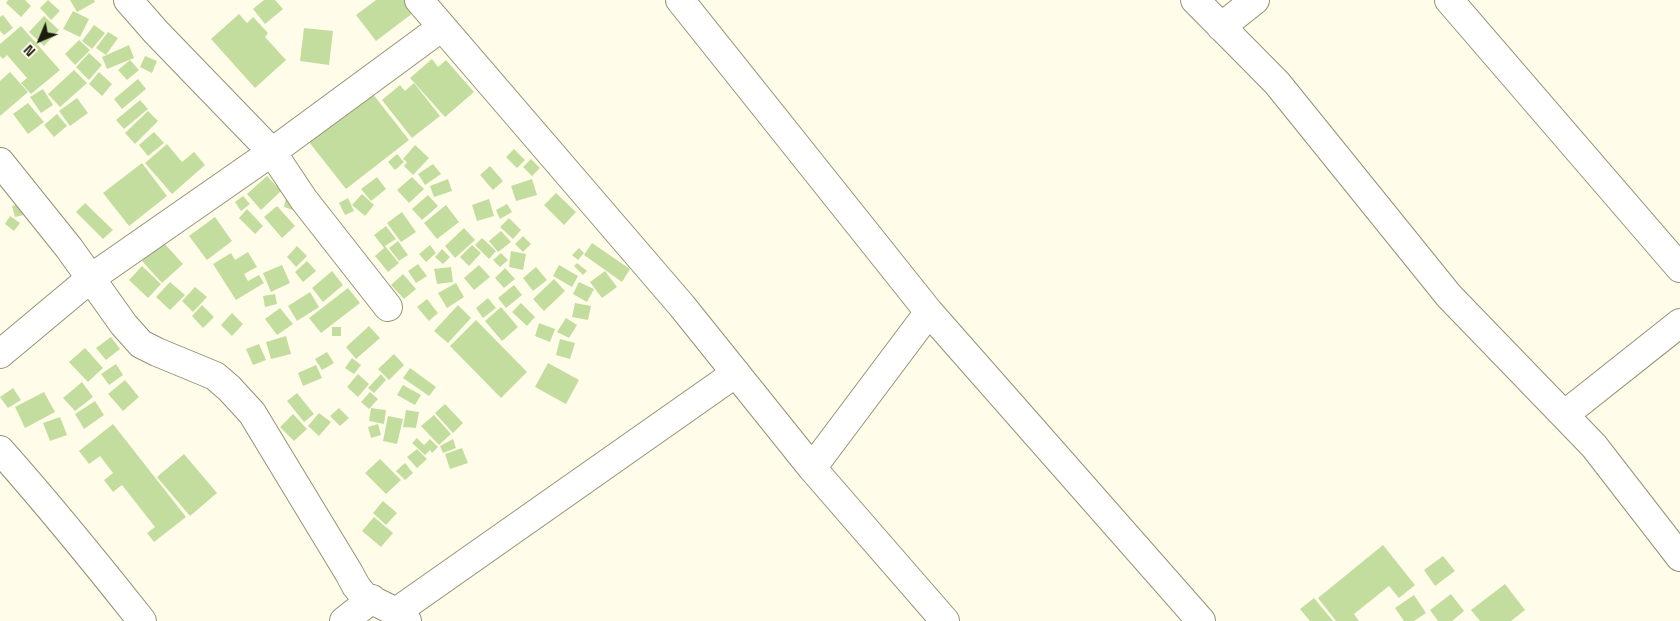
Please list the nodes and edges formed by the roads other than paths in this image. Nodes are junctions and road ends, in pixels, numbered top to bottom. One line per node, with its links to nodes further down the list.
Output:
1 (128, 0): 9 (street)
2 (419, 0): 7 (street)
3 (680, 0): 14 (street)
4 (1196, 0): 8 (street)
5 (1255, 0): 8 (street)
6 (1449, 0): 11 (street)
7 (442, 27): 9 (street); 17 (street)
8 (1222, 27): 18 (street)
9 (272, 152): 12 (street); 13 (street)
10 (0, 162): 12 (street)
11 (1680, 268)
12 (91, 278): 16 (street); 22 (street)
13 (388, 307)
14 (929, 312): 20 (street); 27 (street)
15 (1680, 323): 18 (street)
16 (0, 354)
17 (736, 373): 20 (street); 23 (street)
18 (1564, 415): 21 (street)
19 (0, 450): 24 (street)
20 (812, 468): 26 (street)
21 (1680, 556)
22 (372, 599): 23 (street); 25 (street)
23 (402, 616)
24 (142, 621)
25 (344, 621)
26 (945, 621)
27 (1201, 621)

